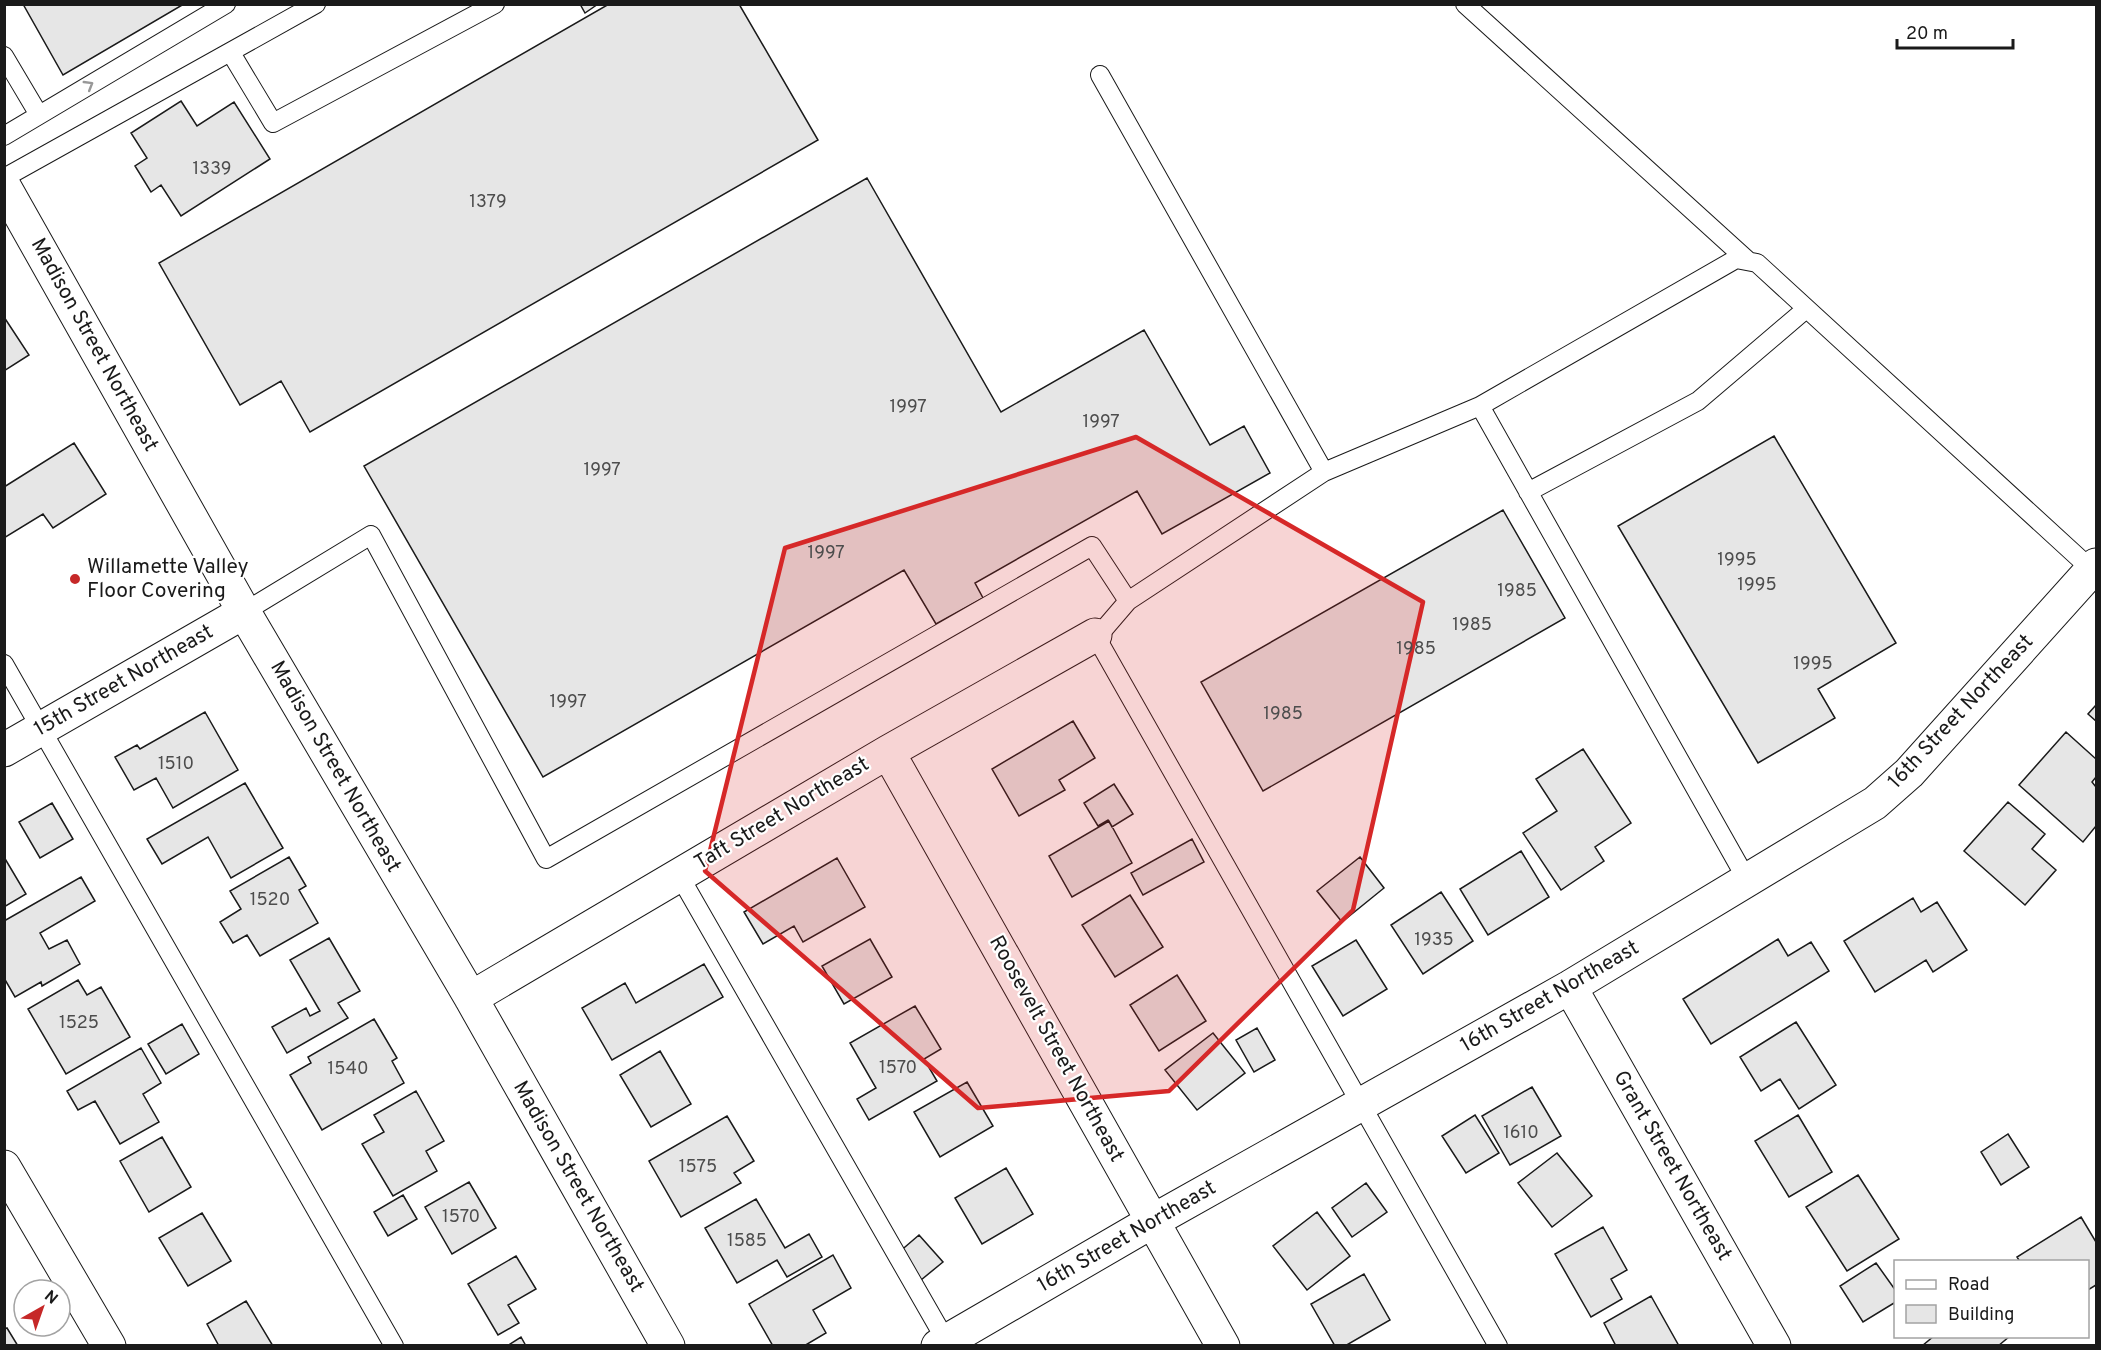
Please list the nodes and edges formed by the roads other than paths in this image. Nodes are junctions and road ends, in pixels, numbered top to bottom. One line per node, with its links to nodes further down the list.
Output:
1 (226, 4): 8 (lane, one-way to 1)
2 (316, 4): 5 (lane)
3 (495, 4): 5 (lane)
4 (1465, 4): 12 (lane)
5 (231, 53): 10 (lane)
6 (4, 56): 8 (lane)
7 (1100, 75): 15 (lane)
8 (39, 115): 9 (lane)
9 (4, 136)
10 (4, 178)
11 (4, 186): 19 (street, Madison Street Northeast)
12 (1747, 260): 13 (lane); 14 (lane)
13 (1806, 309): 16 (lane); 17 (lane)
14 (1480, 406): 15 (lane); 16 (lane)
15 (1324, 472): 18 (lane)
16 (1528, 492): 26 (lane)
17 (2094, 567): 26 (street, 16th Street Northeast)
18 (1128, 601): 19 (lane); 20 (lane)
19 (244, 612): 22 (street, 15th Street Northeast); 28 (street, Madison Street Northeast)
20 (1095, 635): 24 (street, Taft Street Northeast); 29 (lane)
21 (4, 664): 22 (lane)
22 (42, 729): 23 (street, 15th Street Northeast); 34 (lane)
23 (4, 750)
24 (888, 752): 25 (street, Taft Street Northeast); 31 (street, Roosevelt Street Northeast)
25 (679, 875): 28 (street, Taft Street Northeast); 32 (lane)
26 (1747, 880): 27 (street, 16th Street Northeast)
27 (1570, 987): 29 (street, 16th Street Northeast); 38 (street, Grant Street Northeast)
28 (471, 998): 35 (street, Madison Street Northeast)
29 (1362, 1104): 31 (street, 16th Street Northeast); 37 (lane)
30 (4, 1167): 33 (street)
31 (1153, 1221): 32 (street, 16th Street Northeast); 36 (street, Roosevelt Street Northeast)
32 (944, 1344)
33 (109, 1346)
34 (394, 1346)
35 (668, 1346)
36 (1223, 1346)
37 (1498, 1346)
38 (1774, 1346)

